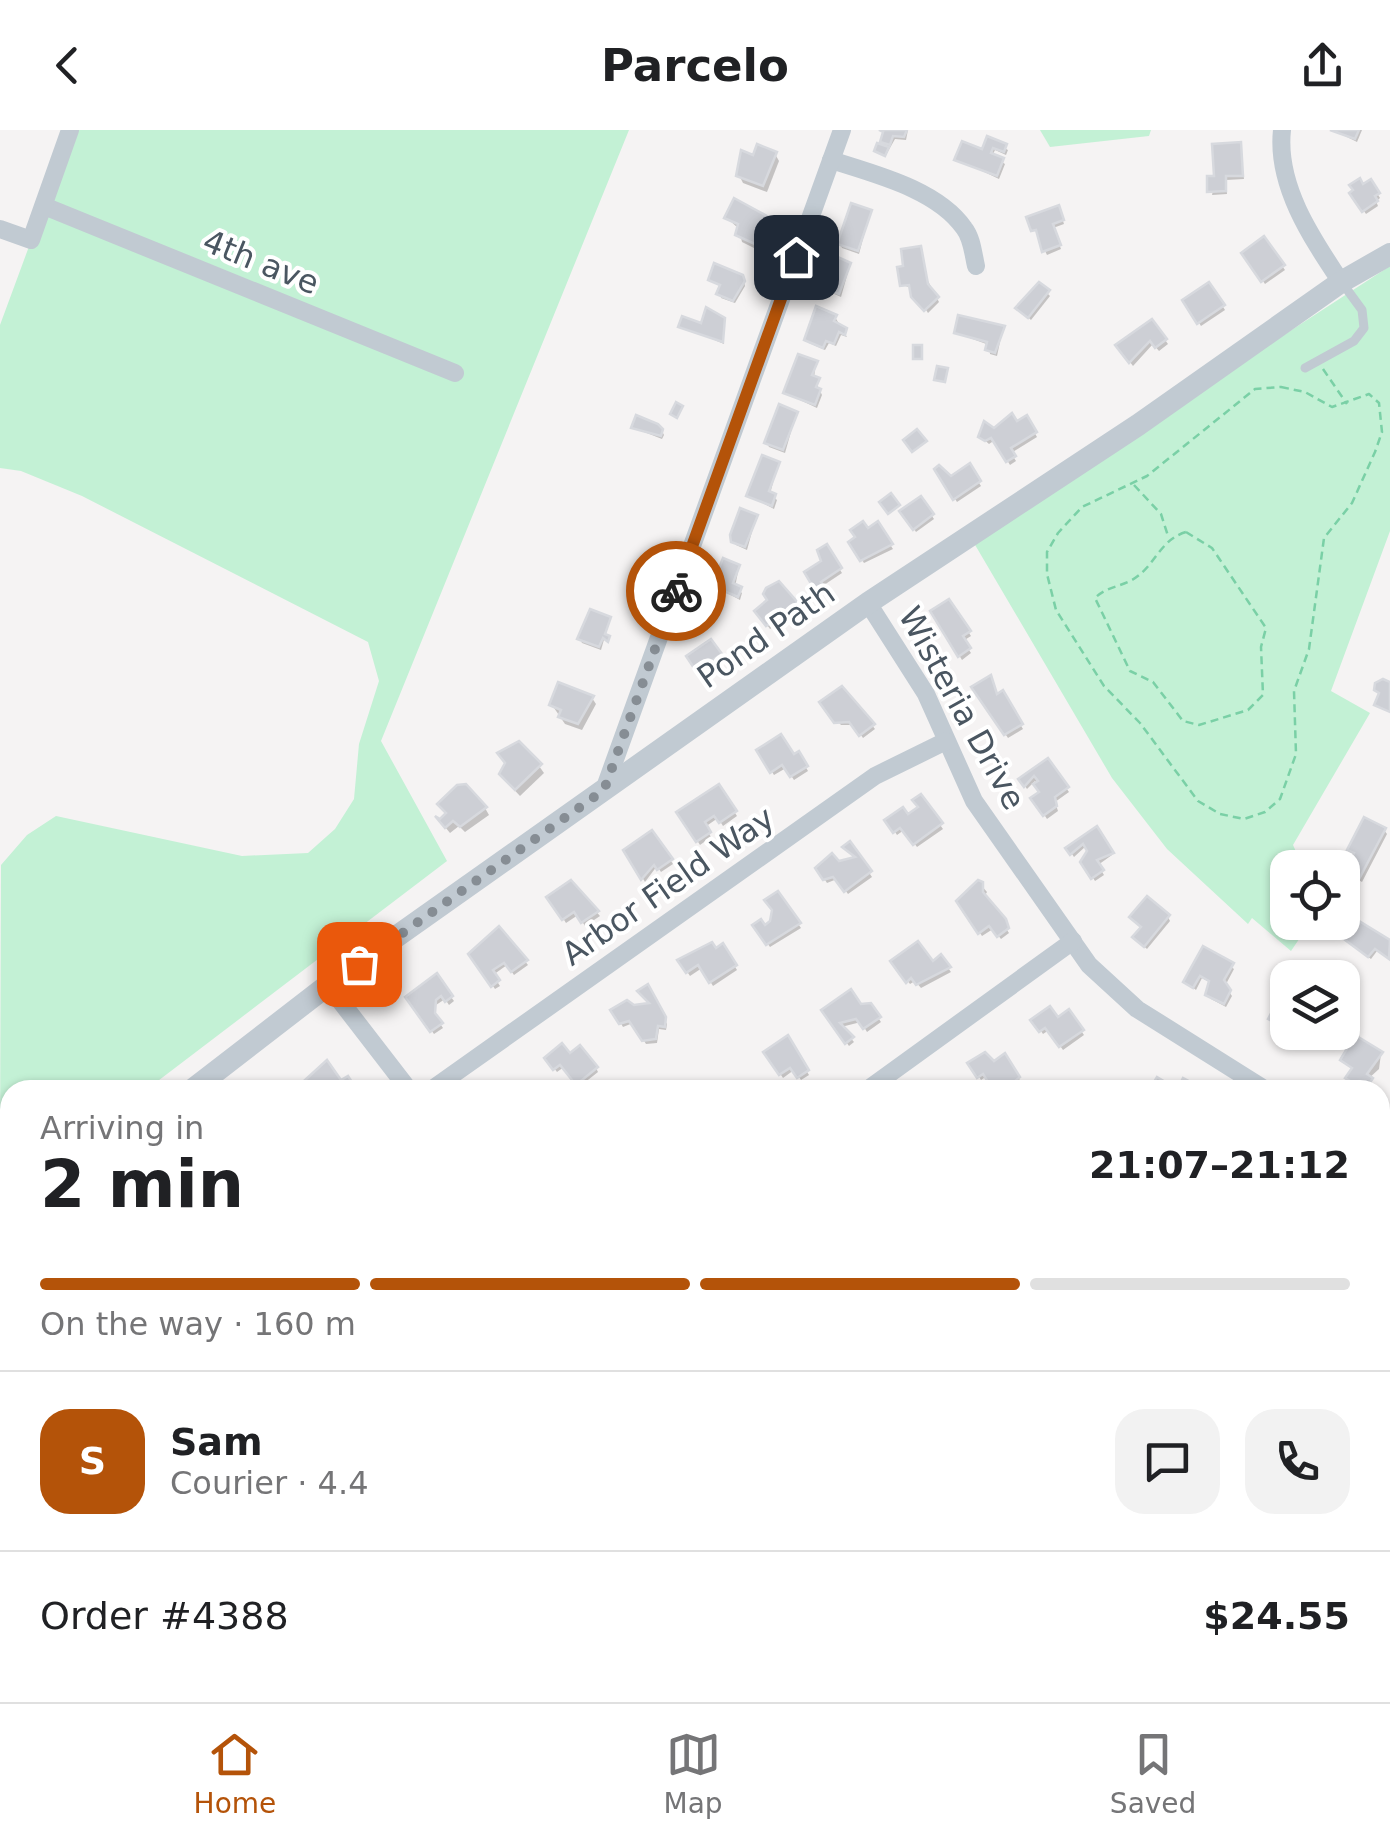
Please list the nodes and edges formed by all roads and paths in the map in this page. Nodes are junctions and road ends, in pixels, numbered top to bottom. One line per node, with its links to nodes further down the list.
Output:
1 (70, 130): 5 (street)
2 (842, 130): 4 (street)
3 (1282, 130): 9 (street)
4 (831, 160): 8 (street); 18 (street)
5 (44, 206): 6 (street); 12 (street, 4th ave)
6 (0, 229)
7 (1390, 254): 9 (street, Pond Path)
8 (976, 266)
9 (1341, 282): 10 (lane); 16 (street, Pond Path)
10 (1318, 361): 11 (lane); 13 (path)
11 (1305, 368)
12 (455, 373)
13 (1348, 405): 14 (path); 14 (path)
14 (1132, 483): 15 (path)
15 (1168, 537): 15 (path)
16 (868, 602): 17 (street, Wisteria Drive); 18 (street, Pond Path)
17 (946, 741): 19 (street, Wisteria Drive); 23 (street, Arbor Field Way)
18 (604, 790): 20 (street, Pond Path)
19 (1073, 941): 24 (street); 25 (street, Wisteria Drive)
20 (328, 986): 21 (street, Pond Path); 22 (street)
21 (205, 1080)
22 (401, 1080)
23 (445, 1080)
24 (881, 1080)
25 (1246, 1080)

